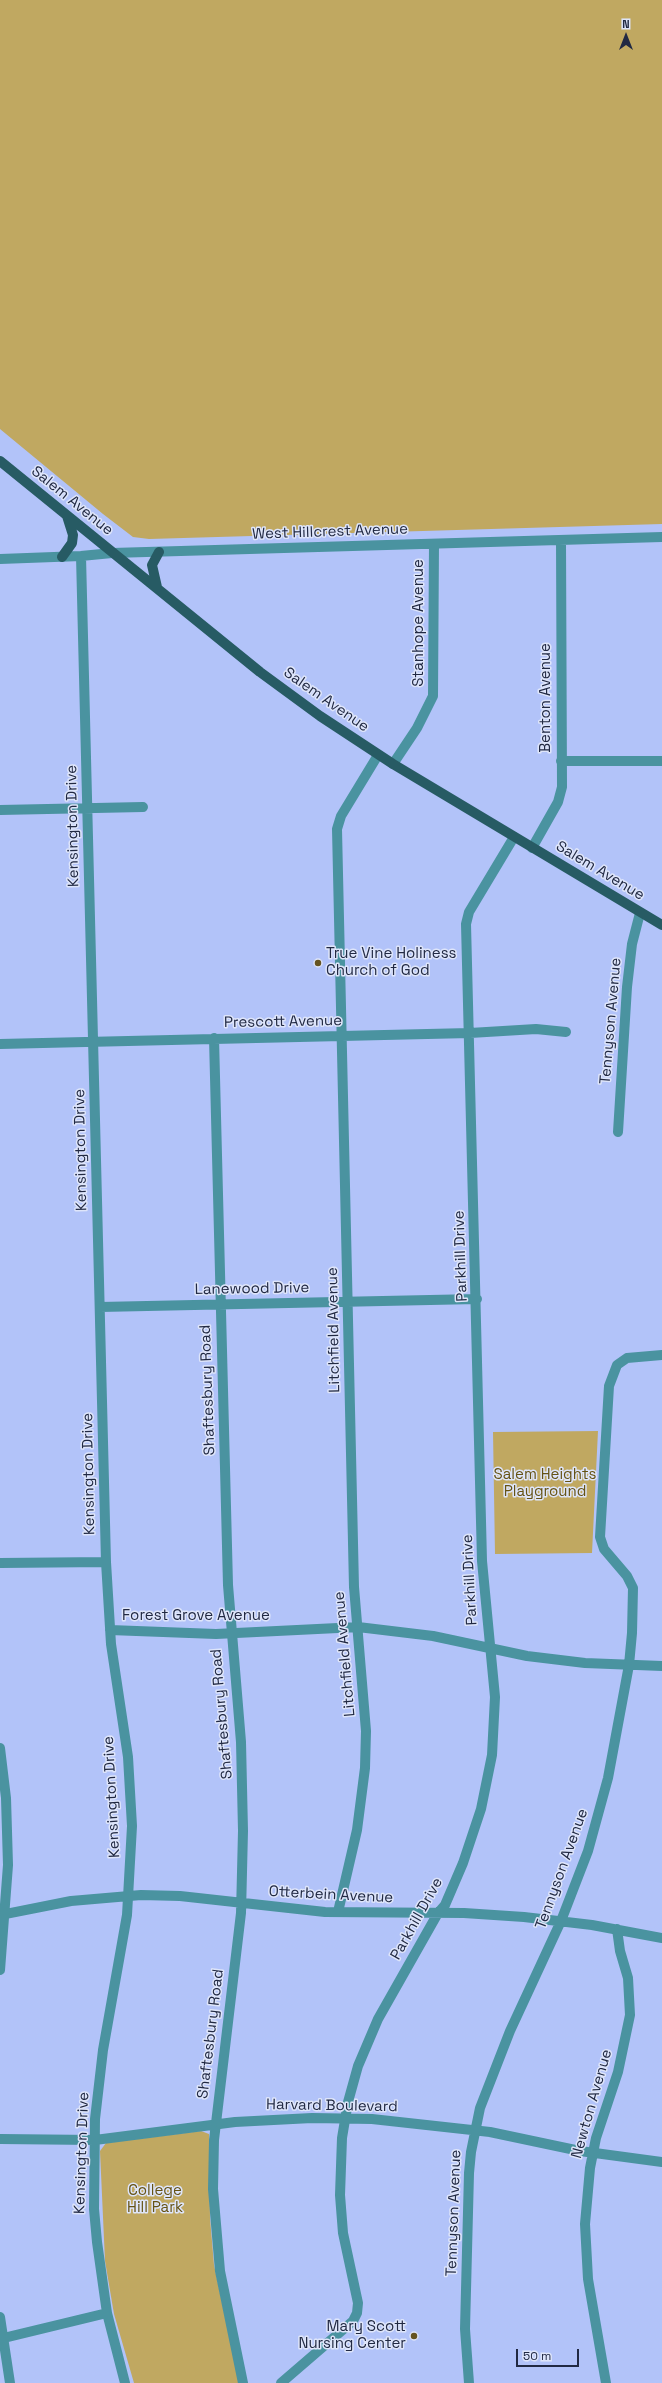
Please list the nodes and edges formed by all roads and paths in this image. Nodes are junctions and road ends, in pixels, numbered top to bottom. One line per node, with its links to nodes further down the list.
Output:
1 (0, 461): 2 (main road, Salem Avenue)
2 (67, 516): 7 (main road, Salem Avenue); 9 (main road)
3 (662, 537): 4 (street, West Hillcrest Avenue)
4 (561, 540): 5 (street, West Hillcrest Avenue); 13 (street, Benton Avenue)
5 (434, 544): 6 (street, West Hillcrest Avenue); 15 (street, Stanhope Avenue)
6 (159, 552): 7 (street, West Hillcrest Avenue); 11 (main road)
7 (112, 553): 8 (street, West Hillcrest Avenue); 11 (main road, Salem Avenue)
8 (81, 556): 9 (street, West Hillcrest Avenue); 17 (street, Kensington Drive)
9 (62, 557): 10 (street, West Hillcrest Avenue)
10 (0, 559)
11 (157, 587): 12 (main road, Salem Avenue)
12 (378, 754): 15 (main road, Salem Avenue); 25 (street, Litchfield Avenue)
13 (562, 761): 14 (street); 20 (street, Benton Avenue)
14 (662, 761)
15 (393, 764): 19 (main road, Salem Avenue)
16 (143, 807): 17 (street)
17 (87, 808): 18 (street); 27 (street, Kensington Drive)
18 (0, 810)
19 (514, 837): 20 (main road, Salem Avenue); 24 (street, Parkhill Drive)
20 (532, 848): 21 (main road, Salem Avenue)
21 (640, 913): 22 (main road, Salem Avenue); 29 (street, Tennyson Avenue)
22 (662, 925)
23 (566, 1032): 24 (street, Prescott Avenue)
24 (470, 1033): 25 (street, Prescott Avenue); 30 (street, Parkhill Drive)
25 (341, 1036): 26 (street, Prescott Avenue); 31 (street, Litchfield Avenue)
26 (214, 1038): 27 (street, Prescott Avenue); 32 (street, Shaftesbury Road)
27 (93, 1041): 28 (street, Prescott Avenue); 33 (street, Kensington Drive)
28 (0, 1044)
29 (618, 1132)
30 (477, 1299): 31 (street, Lanewood Drive); 40 (street, Parkhill Drive)
31 (349, 1302): 32 (street, Lanewood Drive); 37 (street, Litchfield Avenue)
32 (220, 1305): 33 (street, Lanewood Drive); 39 (street, Shaftesbury Road)
33 (100, 1307): 35 (street, Kensington Drive)
34 (662, 1355): 41 (street, Tennyson Avenue)
35 (106, 1562): 36 (street); 38 (street, Kensington Drive)
36 (0, 1563)
37 (358, 1626): 39 (street, Forest Grove Avenue); 40 (street, Forest Grove Avenue); 46 (street, Litchfield Avenue)
38 (110, 1630): 39 (street, Forest Grove Avenue); 44 (street, Kensington Drive)
39 (231, 1634): 45 (street, Shaftesbury Road)
40 (490, 1648): 41 (street, Forest Grove Avenue); 47 (street, Parkhill Drive)
41 (629, 1665): 42 (street, Forest Grove Avenue); 49 (street, Tennyson Avenue)
42 (662, 1666)
43 (0, 1748): 48 (street)
44 (129, 1895): 45 (street, Otterbein Avenue); 48 (street, Otterbein Avenue); 57 (street, Kensington Drive)
45 (241, 1903): 46 (street, Otterbein Avenue); 54 (street, Shaftesbury Road)
46 (338, 1912): 47 (street, Otterbein Avenue)
47 (438, 1913): 49 (street, Otterbein Avenue); 53 (street, Parkhill Drive)
48 (3, 1915): 52 (street)
49 (561, 1921): 50 (street, Otterbein Avenue); 55 (street, Tennyson Avenue)
50 (617, 1929): 51 (street, Otterbein Avenue); 58 (street, Newton Avenue)
51 (662, 1938)
52 (0, 1970)
53 (346, 2118): 54 (street, Harvard Boulevard); 55 (street, Harvard Boulevard); 66 (street, Parkhill Drive)
54 (215, 2124): 57 (street, Harvard Boulevard); 65 (street, Shaftesbury Road)
55 (475, 2130): 58 (street, Harvard Boulevard); 67 (street, Tennyson Avenue)
56 (0, 2138): 57 (street, Harvard Boulevard)
57 (94, 2140): 60 (street, Kensington Drive)
58 (594, 2153): 59 (street, Harvard Boulevard); 68 (street, Newton Avenue)
59 (662, 2162)
60 (107, 2313): 62 (street); 64 (street, Kensington Drive)
61 (0, 2317): 62 (street)
62 (2, 2339): 63 (street)
63 (10, 2383)
64 (126, 2383)
65 (243, 2383)
66 (281, 2383)
67 (469, 2383)
68 (606, 2383)

